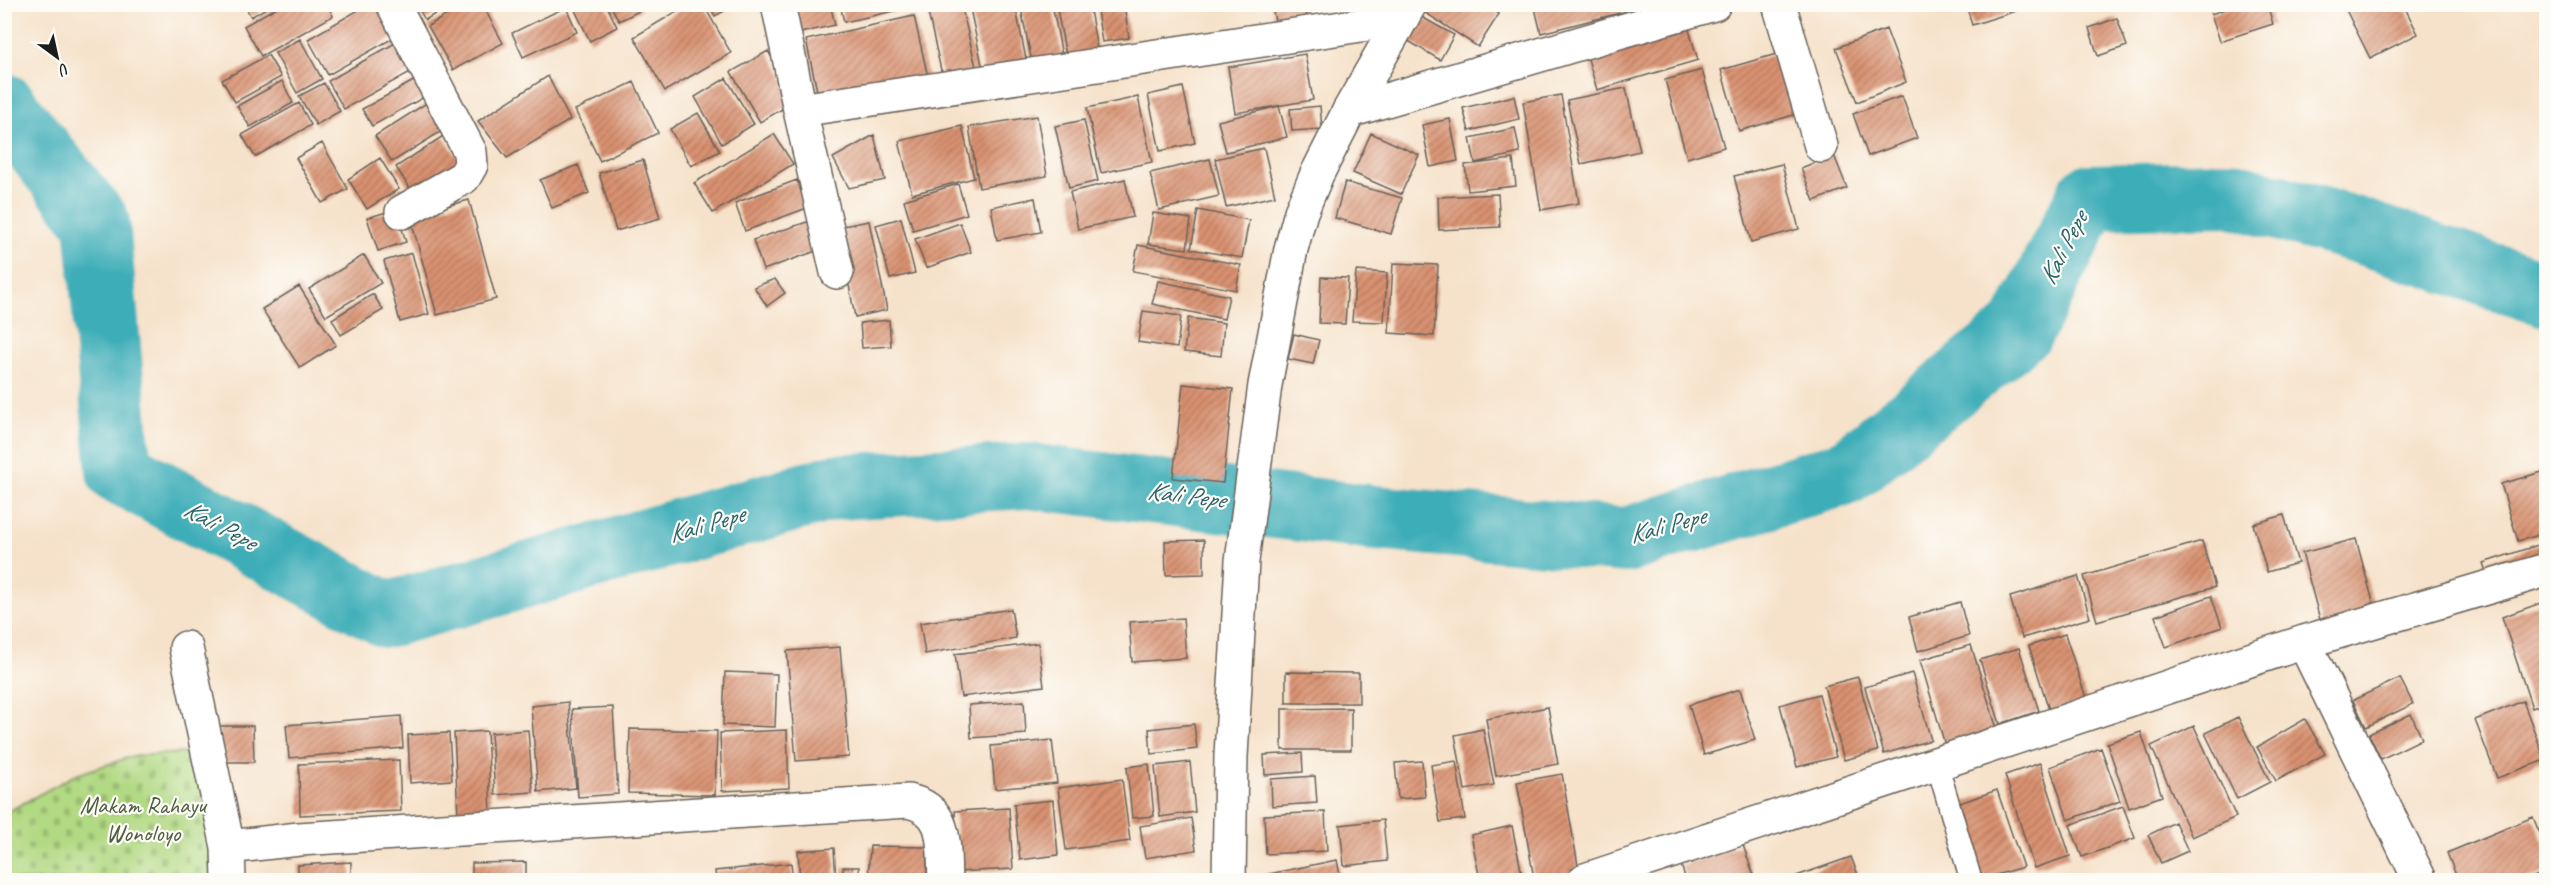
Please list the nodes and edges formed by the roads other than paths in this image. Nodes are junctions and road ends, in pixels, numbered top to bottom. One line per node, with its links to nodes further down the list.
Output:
1 (393, 4): 9 (street)
2 (778, 4): 6 (street)
3 (1713, 4): 7 (street)
4 (1779, 4): 8 (street)
5 (1406, 12): 6 (street); 7 (street)
6 (800, 110): 10 (street)
7 (1348, 111): 18 (street)
8 (1821, 146)
9 (402, 212)
10 (837, 272)
11 (2547, 570): 12 (street)
12 (2304, 642): 14 (street); 21 (street)
13 (186, 648): 15 (street)
14 (1937, 764): 19 (street); 20 (lane)
15 (228, 847): 16 (street); 17 (street)
16 (229, 880)
17 (945, 880)
18 (1229, 880)
19 (1585, 880)
20 (1971, 880)
21 (2420, 880)

